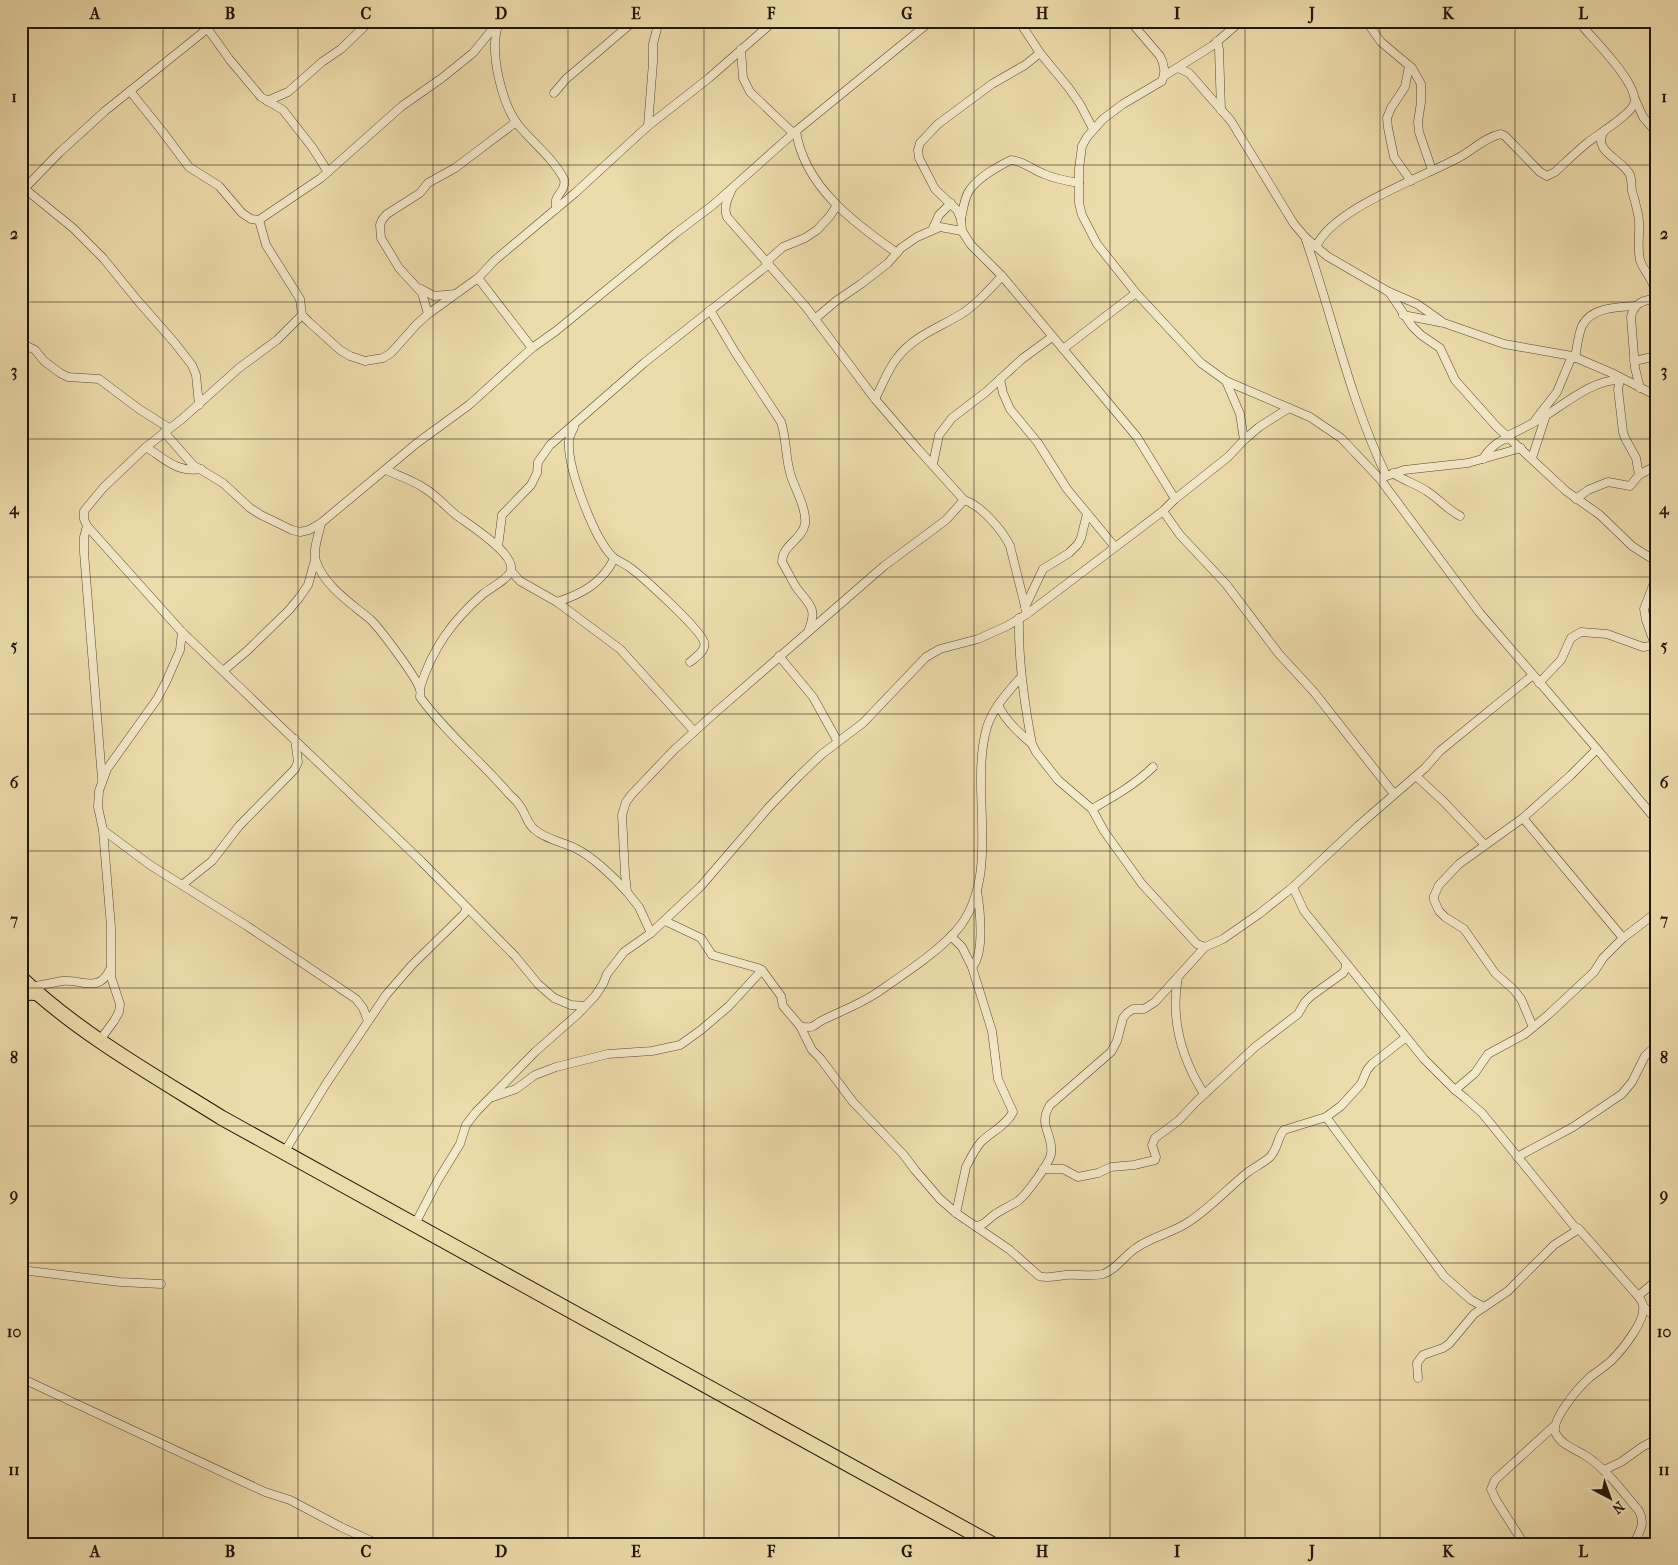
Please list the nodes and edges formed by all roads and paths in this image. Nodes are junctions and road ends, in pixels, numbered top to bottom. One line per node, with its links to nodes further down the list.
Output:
1 (202, 21): 14 (street)
2 (217, 21): 14 (street)
3 (370, 21): 24 (street)
4 (499, 21): 26 (street); 33 (street)
5 (634, 21): 22 (street)
6 (659, 21): 27 (street)
7 (774, 21): 16 (street)
8 (931, 21): 30 (street)
9 (1018, 21): 17 (street)
10 (1130, 21): 20 (street)
11 (1241, 21): 15 (street)
12 (1366, 21): 18 (street)
13 (1581, 21): 23 (street)
14 (207, 29): 21 (street); 24 (street)
15 (1217, 42): 19 (street); 25 (street)
16 (741, 50): 27 (street); 30 (street)
17 (1040, 54): 29 (street); 38 (street)
18 (1409, 66): 32 (street); 34 (street)
19 (1178, 68): 20 (street); 25 (street)
20 (1164, 76): 29 (street)
21 (130, 91): 37 (street); 42 (street)
22 (554, 93)
23 (1634, 97): 28 (street); 31 (street)
24 (267, 101): 33 (street)
25 (1222, 110): 45 (street)
26 (516, 122): 40 (street); 51 (street)
27 (648, 126): 40 (street)
28 (1608, 127): 32 (street); 55 (street)
29 (1093, 128): 35 (street)
30 (794, 132): 36 (street); 39 (street)
31 (1657, 133)
32 (1432, 170): 34 (street)
33 (328, 172): 42 (street)
34 (1411, 181): 46 (street)
35 (1079, 184): 41 (street); 53 (street)
36 (732, 189): 48 (street); 65 (street)
37 (23, 190): 76 (street)
38 (951, 203): 41 (street); 43 (street)
39 (837, 205): 47 (street); 48 (street)
40 (556, 209): 50 (street)
41 (961, 219): 44 (street)
42 (259, 220): 59 (street)
43 (933, 228): 44 (street); 47 (street)
44 (962, 231): 49 (street)
45 (1306, 238): 46 (street); 93 (street)
46 (1316, 247): 52 (street)
47 (896, 253): 61 (street)
48 (768, 263): 57 (street); 61 (street)
49 (1002, 276): 63 (street); 75 (street)
50 (478, 278): 54 (street); 65 (street)
51 (418, 287): 54 (street); 58 (street)
52 (1389, 292): 60 (street); 62 (street)
53 (1136, 293): 66 (street); 72 (street)
54 (455, 294): 58 (street)
55 (1655, 298): 56 (street)
56 (1636, 306): 68 (street); 69 (street)
57 (710, 310): 80 (street); 112 (street)
58 (428, 314): 59 (street)
59 (302, 315): 76 (street)
60 (1403, 316): 62 (street); 82 (street)
61 (816, 318): 75 (street)
62 (1444, 323): 68 (street)
63 (1052, 337): 66 (street); 71 (street)
64 (21, 343): 81 (street)
65 (532, 348): 91 (street)
66 (1063, 349): 94 (street)
67 (1657, 356): 69 (street)
68 (1574, 357): 70 (street); 79 (street)
69 (1634, 361): 73 (street)
70 (1620, 378): 73 (street); 78 (street); 92 (street)
71 (1000, 379): 88 (street); 98 (street)
72 (1226, 381): 77 (street); 83 (street)
73 (1640, 388): 74 (street)
74 (1657, 394)
75 (875, 399): 88 (street)
76 (199, 405): 81 (street)
77 (1289, 408): 83 (street); 93 (street)
78 (1546, 415): 79 (street); 86 (street)
79 (1532, 424): 82 (street)
80 (575, 425): 102 (street); 104 (street)
81 (166, 430): 84 (street); 90 (street)
82 (1508, 437): 85 (street); 87 (street)
83 (1244, 440): 94 (street)
84 (146, 447): 90 (street); 101 (street)
85 (1521, 448): 86 (street); 87 (street)
86 (1532, 458): 95 (street)
87 (1483, 459): 93 (street)
88 (933, 464): 96 (street)
89 (1657, 465): 92 (street)
90 (201, 469): 100 (street)
91 (386, 470): 100 (street); 102 (street)
92 (1639, 475): 95 (street)
93 (1386, 476): 99 (street); 118 (street)
94 (1175, 499): 97 (street)
95 (1576, 499): 106 (street)
96 (964, 500): 110 (street); 112 (street)
97 (1163, 512): 103 (street); 131 (street)
98 (1087, 514): 103 (street); 110 (street)
99 (1460, 516)
100 (321, 523): 105 (street)
101 (87, 526): 113 (street); 130 (street)
102 (498, 546): 107 (street)
103 (1115, 547): 110 (street)
104 (614, 559): 109 (street); 116 (street)
105 (315, 560): 117 (street); 121 (street)
106 (1657, 562)
107 (511, 572): 109 (street); 121 (street)
108 (1657, 575): 114 (street)
109 (557, 602): 123 (street)
110 (1026, 611): 111 (street)
111 (1019, 618): 119 (street); 125 (street)
112 (808, 631): 115 (street)
113 (182, 632): 117 (street); 130 (street)
114 (1656, 645): 120 (street)
115 (779, 656): 123 (street); 125 (street)
116 (690, 662)
117 (223, 671): 124 (street)
118 (1533, 675): 120 (street); 129 (street)
119 (1020, 677): 122 (street); 126 (street)
120 (1540, 683): 127 (street)
121 (420, 688): 140 (street)
122 (998, 705): 126 (street); 139 (street)
123 (694, 731): 140 (street)
124 (295, 740): 137 (street); 141 (street)
125 (838, 742): 143 (street)
126 (1032, 744): 132 (street)
127 (1597, 748): 133 (street); 134 (street)
128 (1153, 767): 132 (street)
129 (1416, 776): 131 (street); 136 (street)
130 (102, 781): 135 (street)
131 (1394, 794): 138 (street)
132 (1092, 809): 147 (street)
133 (1523, 818): 136 (street); 146 (street)
134 (1657, 821)
135 (103, 830): 137 (street); 150 (street)
136 (1485, 845): 157 (street)
137 (182, 885): 155 (street)
138 (1293, 887): 147 (street); 148 (street)
139 (977, 890): 145 (street); 149 (street)
140 (627, 892): 144 (street)
141 (467, 908): 154 (street); 155 (street)
142 (1657, 912): 146 (street)
143 (665, 921): 144 (street); 151 (street)
144 (652, 933): 154 (street)
145 (951, 936): 149 (street); 156 (street)
146 (1623, 938): 157 (street)
147 (1205, 946): 152 (street)
148 (1346, 964): 158 (street); 162 (street)
149 (972, 967): 168 (street)
150 (110, 969): 153 (street); 159 (street)
151 (762, 970): 156 (street); 163 (street)
152 (1178, 978): 162 (street); 167 (street)
153 (28, 989): 159 (highway)
154 (585, 1006): 163 (street)
155 (368, 1021): 165 (street)
156 (800, 1026): 168 (street)
157 (1533, 1027): 161 (street)
158 (1405, 1038): 161 (street); 164 (street)
159 (100, 1040): 165 (highway)
160 (1657, 1045): 166 (street)
161 (1455, 1090): 166 (street)
162 (1204, 1094): 167 (street)
163 (491, 1098): 169 (street)
164 (1326, 1117): 170 (street); 176 (street)
165 (285, 1151): 169 (highway)
166 (1517, 1157): 171 (street)
167 (1043, 1169): 170 (street)
168 (956, 1213): 170 (street)
169 (416, 1224): 185 (highway)
170 (975, 1226)
171 (1579, 1229): 175 (street); 176 (street)
172 (21, 1270): 174 (street)
173 (1657, 1280): 175 (street)
174 (161, 1284)
175 (1638, 1296): 177 (street)
176 (1484, 1307): 180 (street)
177 (1644, 1307): 178 (street); 181 (street)
178 (1657, 1319)
179 (21, 1378): 184 (street)
180 (1418, 1378)
181 (1554, 1426): 183 (street); 186 (street)
182 (1657, 1439): 183 (street)
183 (1604, 1470): 187 (street)
184 (378, 1544)
185 (992, 1544)
186 (1524, 1544)
187 (1634, 1544)

